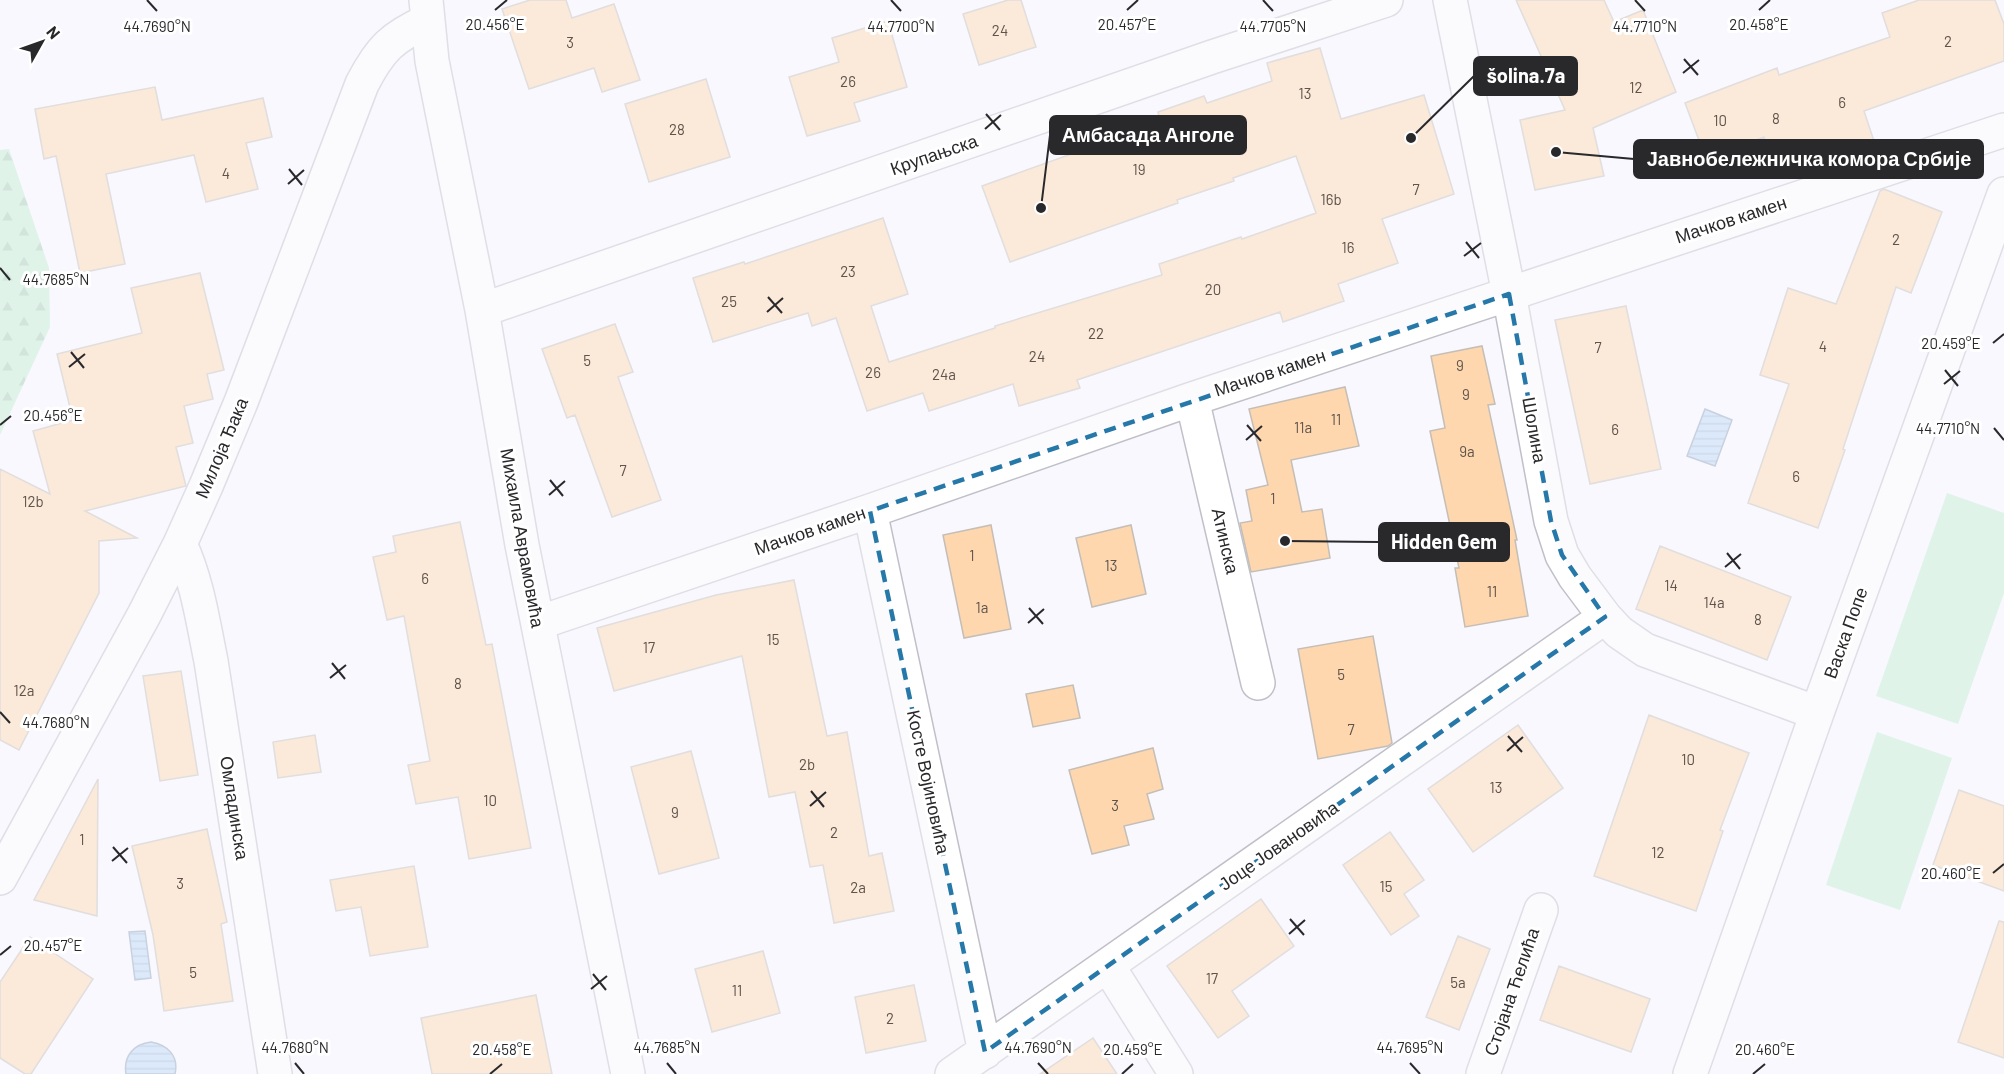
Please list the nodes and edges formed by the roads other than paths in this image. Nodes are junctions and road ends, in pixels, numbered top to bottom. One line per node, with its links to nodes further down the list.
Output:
1 (1386, 0): 7 (street, Крупањска)
2 (1450, 0): 6 (street, Шолина)
3 (427, 11): 7 (street, Михаила Аврамовића); 10 (street, Милоја Ђака)
4 (2004, 130): 6 (street, Мачков камен)
5 (2004, 194): 14 (street, Васка Попе)
6 (1509, 294): 8 (street, Мачков камен); 11 (street, Шолина)
7 (482, 310): 12 (street, Михаила Аврамовића)
8 (1192, 399): 9 (street, Мачков камен); 13 (street, Атинска)
9 (870, 512): 12 (street, Мачков камен); 18 (street, Косте Војиновића)
10 (180, 544): 15 (street, Милоја Ђака); 19 (street, Омладинска)
11 (1605, 617): 14 (street, Шолина); 17 (street, Јоце Јовановића)
12 (538, 623): 20 (street, Михаила Аврамовића)
13 (1258, 683)
14 (1817, 713): 24 (street, Васка Попе)
15 (0, 878)
16 (1541, 910): 23 (street, Стојана Ћелића)
17 (1108, 966): 18 (street, Јоце Јовановића); 22 (street)
18 (985, 1052): 21 (street, Јоце Јовановића)
19 (274, 1074)
20 (628, 1074)
21 (952, 1074)
22 (1176, 1074)
23 (1483, 1074)
24 (1690, 1074)

